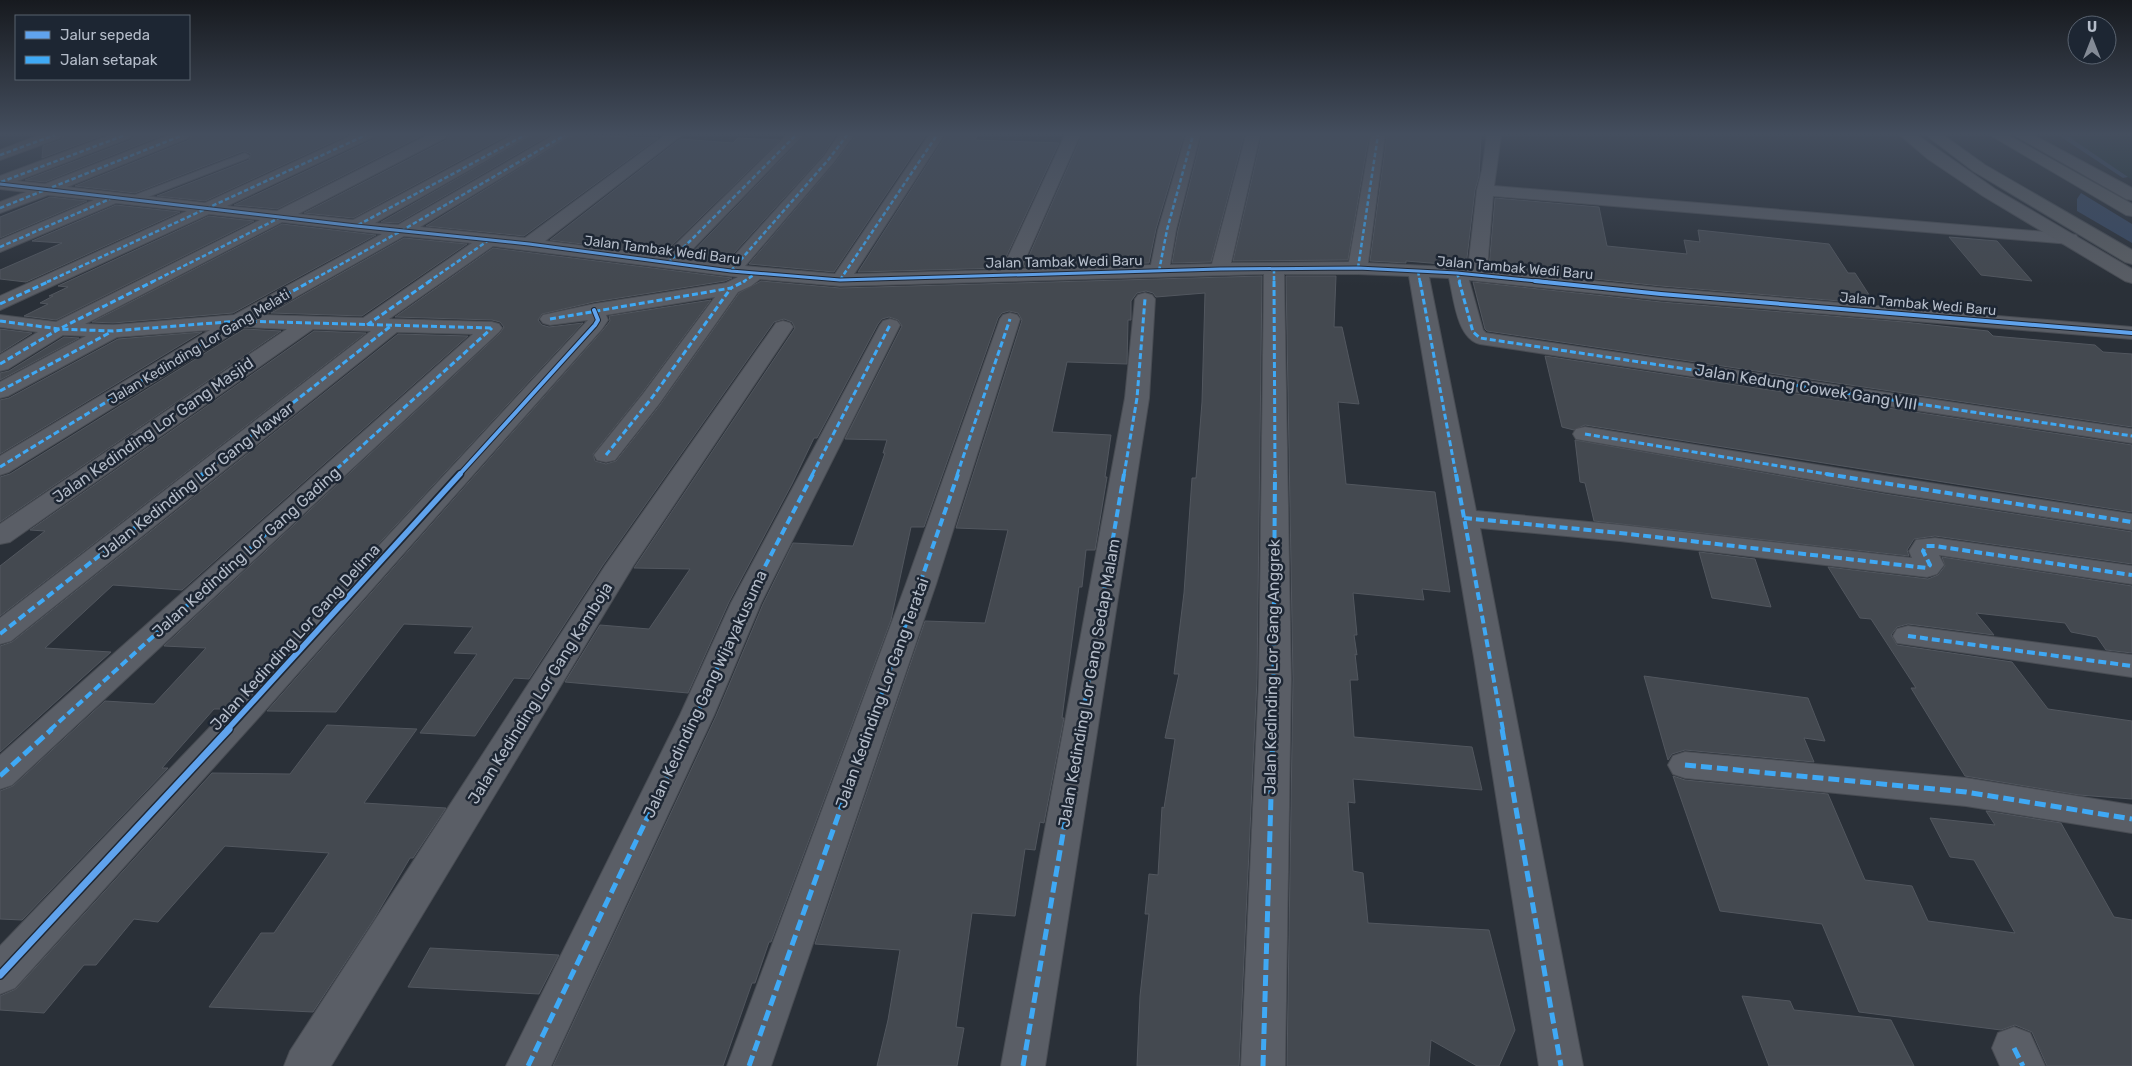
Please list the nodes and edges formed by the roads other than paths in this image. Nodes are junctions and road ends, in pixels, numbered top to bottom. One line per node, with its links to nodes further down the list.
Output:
1 (11, 185): 21 (street, Jalan Tambak Wedi Baru)
2 (59, 185): 21 (street)
3 (163, 185): 23 (lane)
4 (260, 185): 26 (street)
5 (342, 185): 27 (street)
6 (433, 185): 28 (street)
7 (481, 185): 29 (street, Jalan Kedinding Lor Gang Melati)
8 (608, 185): 32 (street)
9 (746, 185): 35 (street)
10 (809, 185): 44 (street)
11 (904, 185): 45 (street)
12 (1050, 185): 40 (street)
13 (1178, 185): 39 (street)
14 (1241, 185): 37 (street)
15 (1371, 185): 36 (street)
16 (1486, 185): 22 (street)
17 (1976, 185): 30 (main road)
18 (2007, 185): 34 (highway)
19 (2085, 185): 24 (highway)
20 (2112, 185): 24 (main road)
21 (46, 190): 23 (street, Jalan Tambak Wedi Baru); 25 (street)
22 (1485, 190): 30 (street); 42 (street)
23 (122, 199): 26 (street, Jalan Tambak Wedi Baru); 33 (street)
24 (2127, 200)
25 (0, 208)
26 (208, 209): 27 (street, Jalan Tambak Wedi Baru); 47 (street)
27 (279, 217): 28 (street, Jalan Tambak Wedi Baru); 57 (street)
28 (356, 226): 29 (street, Jalan Tambak Wedi Baru)
29 (402, 231): 31 (street, Jalan Tambak Wedi Baru); 52 (street, Jalan Kedinding Lor Gang Melati)
30 (2070, 239): 43 (main road)
31 (489, 240): 32 (street, Jalan Tambak Wedi Baru); 54 (street, Jalan Kedinding Lor Gang Mawar)
32 (529, 244): 35 (street, Jalan Tambak Wedi Baru)
33 (0, 248)
34 (2132, 258)
35 (668, 263): 44 (street, Jalan Tambak Wedi Baru)
36 (1358, 268): 38 (street, Jalan Tambak Wedi Baru); 41 (street, Jalan Tambak Wedi Baru)
37 (1220, 269): 38 (street, Jalan Tambak Wedi Baru); 39 (street, Jalan Tambak Wedi Baru)
38 (1274, 269): 81 (street, Jalan Kedinding Lor Gang Anggrek)
39 (1159, 271): 40 (street, Jalan Tambak Wedi Baru)
40 (1009, 274): 45 (street, Jalan Tambak Wedi Baru)
41 (1418, 274): 42 (street, Jalan Tambak Wedi Baru); 66 (street)
42 (1467, 274): 59 (street, Jalan Tambak Wedi Baru); 63 (street, Jalan Kedung Cowek Gang VIII)
43 (2132, 277)
44 (731, 279): 45 (street, Jalan Tambak Wedi Baru); 48 (street); 64 (street)
45 (840, 280)
46 (1145, 299): 80 (street, Jalan Kedinding Lor Gang Sedap Malam)
47 (0, 304)
48 (594, 310): 49 (street); 76 (street, Jalan Kedinding Lor Gang Delima)
49 (550, 319)
50 (1010, 319): 79 (street, Jalan Kedinding Lor Gang Teratai)
51 (0, 321): 57 (street)
52 (239, 321): 53 (street); 58 (street); 65 (street, Jalan Kedinding Lor Gang Melati)
53 (307, 324): 54 (street); 68 (street, Jalan Kedinding Lor Gang Masjid)
54 (380, 325): 70 (street, Jalan Kedinding Lor Gang Mawar); 74 (street, Jalan Kedinding Lor Gang Gading)
55 (890, 325): 78 (street, Jalan Kedinding Gang Wijayakusuma)
56 (783, 327): 77 (street, Jalan Kedinding Lor Gang Kamboja)
57 (59, 329): 58 (street); 60 (street)
58 (113, 330): 61 (street)
59 (2132, 333)
60 (0, 364)
61 (0, 391)
62 (1585, 434): 67 (street)
63 (2132, 436)
64 (606, 455)
65 (0, 467)
66 (1464, 518): 69 (street); 82 (street)
67 (2132, 522)
68 (0, 536)
69 (2132, 575)
70 (0, 634)
71 (1908, 636): 72 (street)
72 (2132, 666)
73 (1685, 765): 75 (street)
74 (0, 776)
75 (2132, 819)
76 (0, 975)
77 (306, 1066)
78 (528, 1066)
79 (749, 1066)
80 (1023, 1066)
81 (1263, 1066)
82 (1561, 1066)

